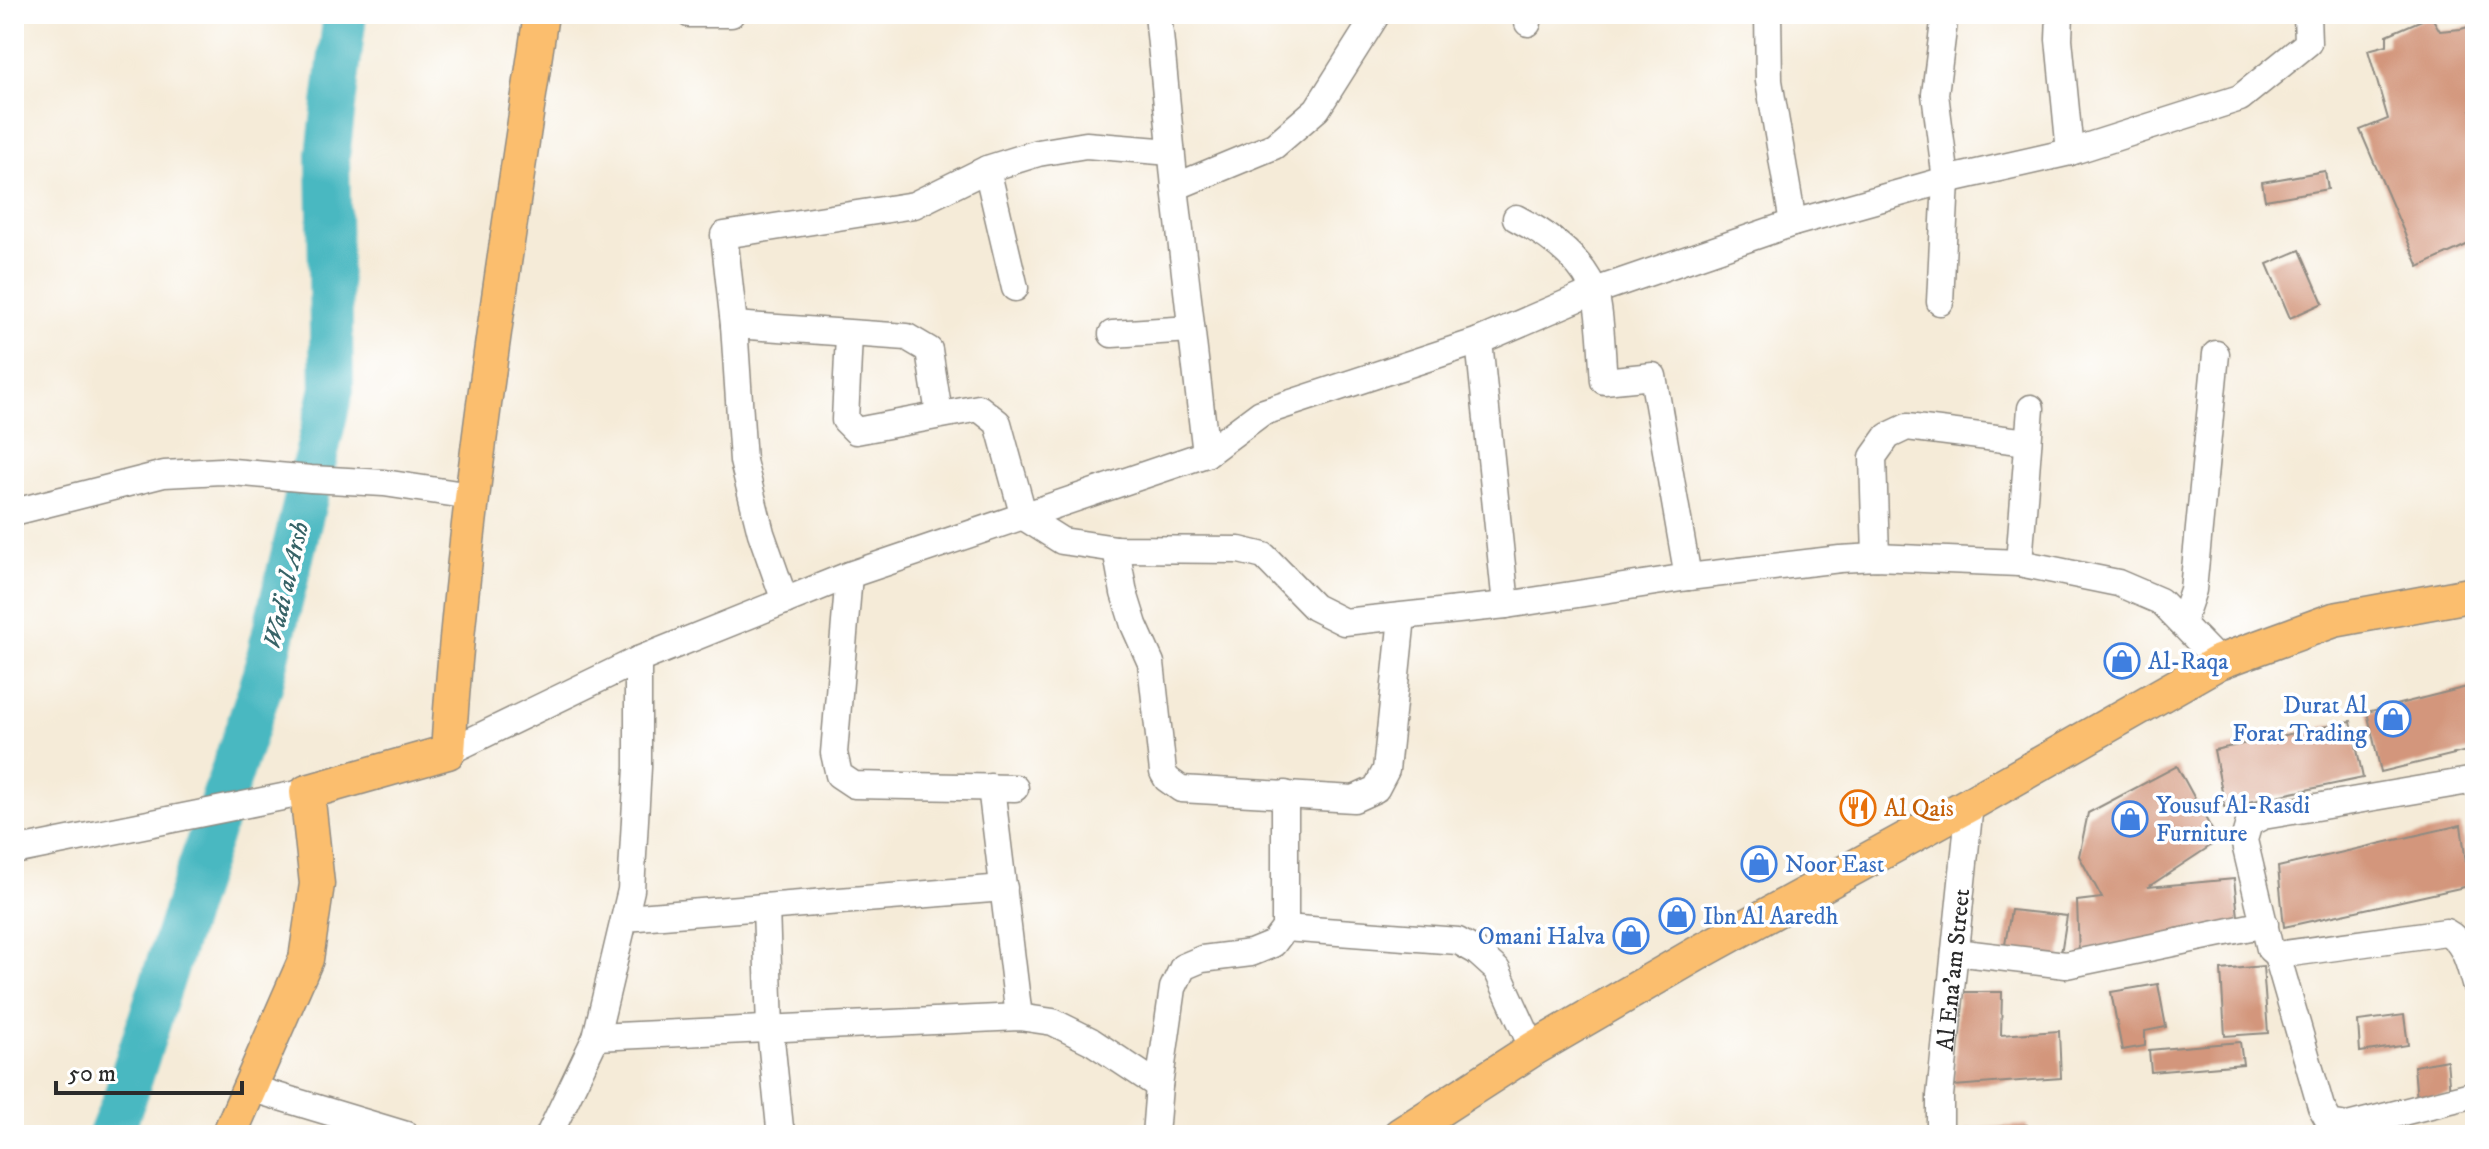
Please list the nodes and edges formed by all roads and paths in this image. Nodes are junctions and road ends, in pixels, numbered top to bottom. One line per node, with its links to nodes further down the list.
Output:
1 (541, 14): 30 (main road)
2 (689, 14): 3 (street)
3 (731, 14)
4 (1158, 14): 10 (street)
5 (1377, 14): 14 (street)
6 (1768, 14): 16 (street)
7 (1945, 14): 13 (street)
8 (2060, 14): 11 (street)
9 (2307, 14): 11 (street)
10 (1171, 152): 12 (street); 14 (street)
11 (2070, 152): 13 (street)
12 (987, 169): 17 (street); 20 (street)
13 (1946, 180): 16 (street); 19 (street)
14 (1175, 187): 21 (street)
15 (1516, 218): 18 (street)
16 (1793, 223): 18 (street)
17 (1015, 288)
18 (1595, 291): 24 (street); 37 (street)
19 (1940, 302)
20 (734, 325): 23 (street); 39 (street)
21 (1191, 329): 22 (street); 29 (street)
22 (1112, 334)
23 (849, 335): 27 (street); 27 (street)
24 (1479, 341): 29 (street); 40 (street)
25 (2216, 354): 42 (street)
26 (2031, 408): 28 (street)
27 (939, 414): 32 (street)
28 (2028, 442): 34 (street); 35 (street)
29 (1206, 454): 32 (street)
30 (471, 496): 31 (street); 45 (main road)
31 (14, 512)
32 (1024, 517): 33 (street); 36 (street)
33 (1116, 549): 41 (street); 48 (street)
34 (1876, 557): 35 (street); 37 (street)
35 (2019, 563): 42 (street)
36 (849, 575): 39 (street); 51 (street)
37 (1688, 577): 40 (street)
38 (2475, 594): 44 (main road)
39 (785, 601): 43 (street)
40 (1506, 605): 41 (street)
41 (1402, 617): 48 (street)
42 (2182, 622): 44 (street)
43 (638, 660): 45 (street); 53 (street)
44 (2219, 662): 49 (main road)
45 (448, 752): 47 (main road)
46 (2475, 780): 54 (street)
47 (307, 792): 50 (street); 64 (main road)
48 (1285, 794): 55 (street)
49 (1970, 804): 56 (street, Al Ena'am Street); 62 (main road)
50 (14, 851)
51 (1004, 888): 52 (street); 59 (street)
52 (766, 907): 53 (street); 60 (street)
53 (625, 918): 61 (street)
54 (2265, 924): 56 (street); 57 (street)
55 (1285, 928): 62 (street); 63 (street)
56 (1955, 952): 72 (street, Al Ena'am Street)
57 (2277, 955): 58 (street); 65 (street)
58 (2475, 984)
59 (1019, 1017): 60 (street); 63 (street)
60 (770, 1029): 61 (street); 69 (street)
61 (596, 1037): 68 (street)
62 (1533, 1049): 71 (main road)
63 (1159, 1086): 70 (street)
64 (250, 1088): 66 (main road); 67 (street)
65 (2475, 1094)
66 (229, 1135)
67 (406, 1135)
68 (549, 1135)
69 (784, 1135)
70 (1155, 1135)
71 (1400, 1135)
72 (1940, 1135)

